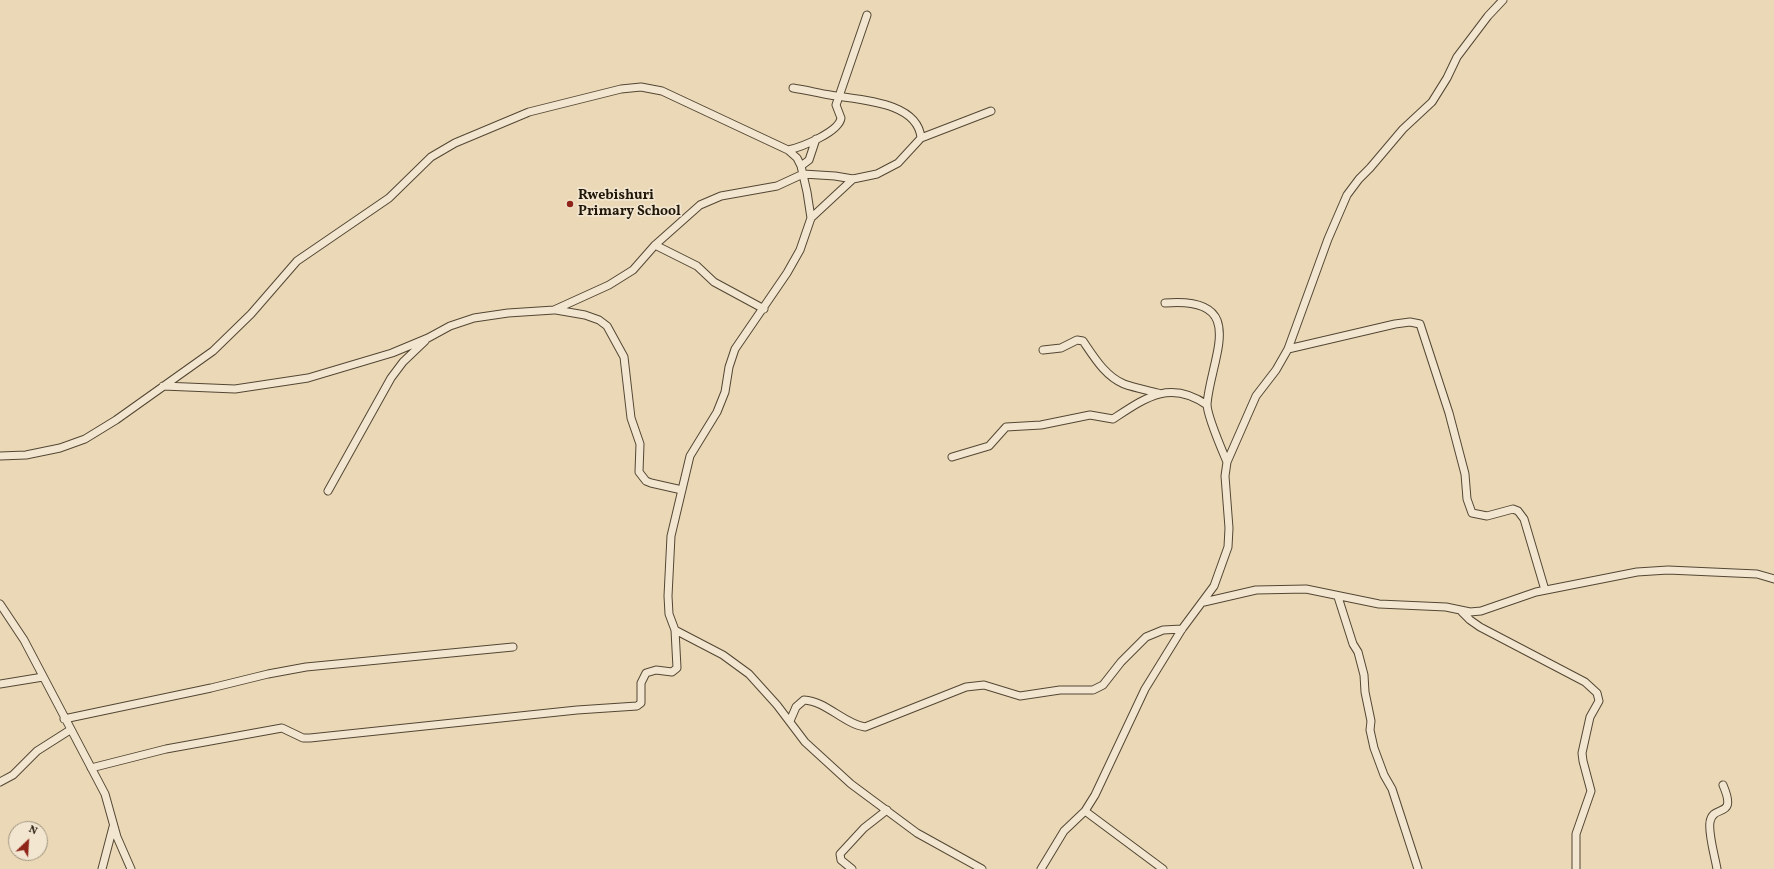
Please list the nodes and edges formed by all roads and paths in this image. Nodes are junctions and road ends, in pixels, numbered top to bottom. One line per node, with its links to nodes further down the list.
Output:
1 (1503, 0): 18 (street)
2 (867, 15): 4 (street)
3 (793, 88): 4 (street)
4 (840, 96): 6 (street); 7 (street)
5 (991, 111): 7 (street)
6 (816, 138): 8 (street); 9 (street)
7 (921, 138): 11 (street)
8 (788, 150): 9 (street); 20 (street)
9 (800, 166): 10 (street)
10 (803, 174): 11 (street); 12 (street); 13 (street)
11 (853, 179): 12 (street)
12 (811, 218): 15 (street)
13 (655, 245): 15 (street); 16 (street)
14 (1165, 303): 22 (street)
15 (764, 309): 26 (street)
16 (554, 310): 17 (street); 26 (street)
17 (428, 338): 20 (street); 27 (street)
18 (1288, 349): 25 (street); 29 (street)
19 (1043, 350): 21 (street)
20 (163, 386): 23 (street)
21 (1158, 393): 22 (street); 24 (street)
22 (1207, 405): 25 (street)
23 (0, 456)
24 (952, 457)
25 (1227, 462): 31 (street)
26 (682, 490): 35 (street)
27 (328, 491)
28 (1774, 579): 29 (street)
29 (1545, 590): 33 (street)
30 (1338, 597): 31 (street); 33 (street); 54 (street)
31 (1204, 602): 34 (street)
32 (0, 604): 37 (street)
33 (1462, 612): 55 (street)
34 (1182, 629): 40 (street); 46 (street)
35 (675, 630): 40 (street); 42 (street)
36 (513, 647): 39 (street)
37 (43, 677): 38 (street); 39 (street)
38 (0, 684)
39 (64, 718): 41 (street)
40 (790, 721): 45 (street)
41 (70, 730): 42 (street); 43 (street)
42 (91, 768): 47 (street)
43 (0, 782)
44 (1723, 785): 56 (street)
45 (887, 810): 50 (street); 51 (street)
46 (1085, 811): 52 (street); 53 (street)
47 (114, 827): 48 (street); 49 (street)
48 (102, 869)
49 (131, 869)
50 (852, 869)
51 (982, 869)
52 (1041, 869)
53 (1164, 869)
54 (1418, 869)
55 (1576, 869)
56 (1717, 869)

